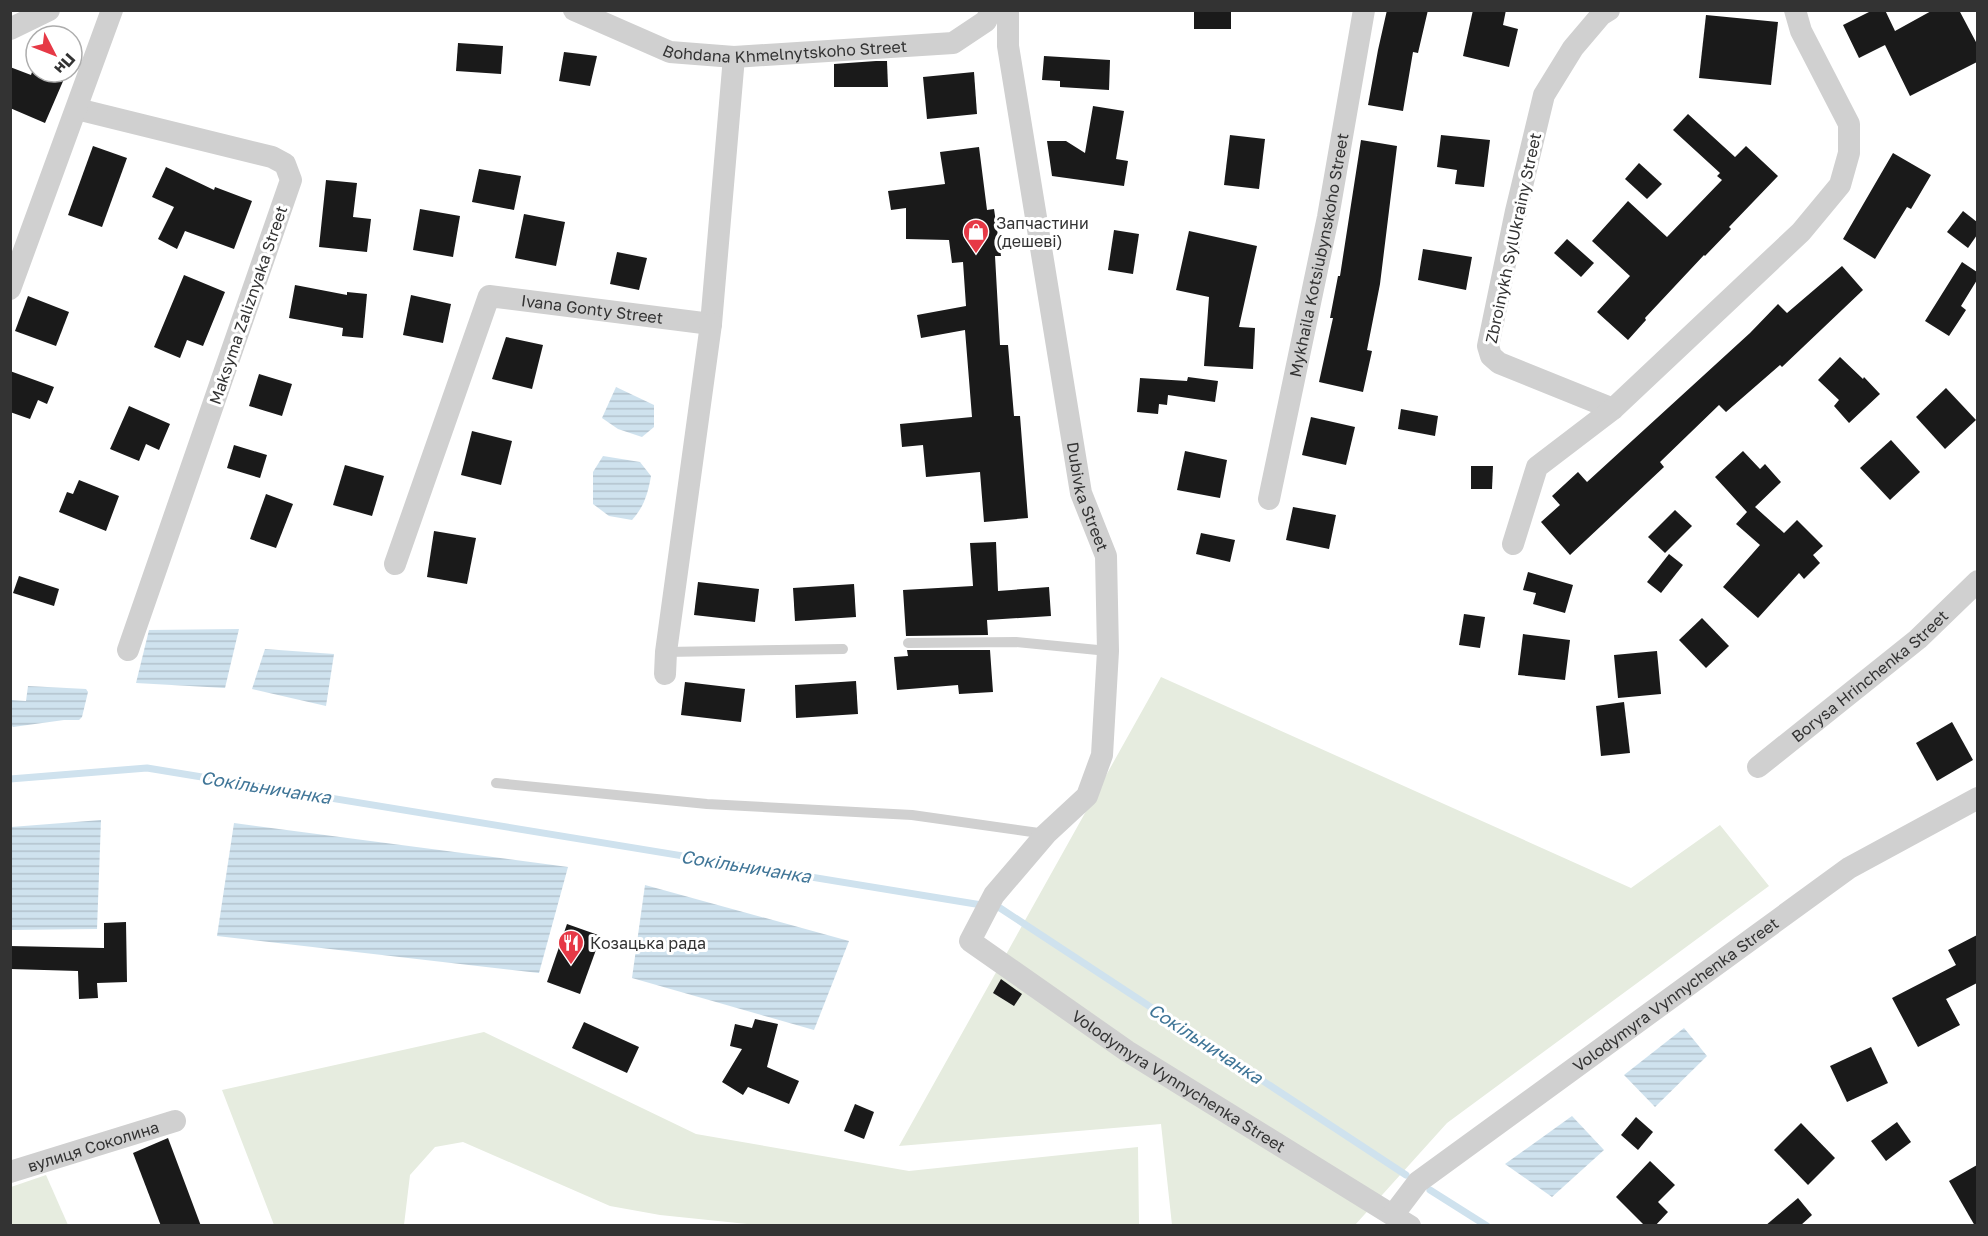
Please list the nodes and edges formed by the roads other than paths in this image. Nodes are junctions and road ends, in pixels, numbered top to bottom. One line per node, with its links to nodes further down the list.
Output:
1 (49, 10): 9 (street)
2 (112, 10): 11 (street)
3 (574, 10): 10 (street, Bohdana Khmelnytskoho Street)
4 (991, 10): 10 (street, Bohdana Khmelnytskoho Street)
5 (1008, 10): 22 (street, Dubivka Street)
6 (1364, 10): 15 (street, Mykhaila Kotsiubynskoho Street)
7 (1609, 10): 14 (street, Zbroinykh SylUkrainy Street)
8 (1796, 10): 14 (street)
9 (10, 29)
10 (734, 57): 13 (street)
11 (77, 110): 12 (street); 21 (street, Maksyma Zaliznyaka Street)
12 (10, 289)
13 (711, 324): 17 (street, Ivana Gonty Street); 23 (street)
14 (1613, 409): 16 (street)
15 (1269, 499)
16 (1514, 544)
17 (395, 564)
18 (1977, 581): 24 (street, Borysa Hrinchenka Street)
19 (909, 643): 22 (lane)
20 (843, 649): 23 (lane)
21 (128, 650)
22 (1108, 651): 27 (street, Dubivka Street)
23 (665, 663)
24 (1758, 767)
25 (496, 783): 27 (lane)
26 (1977, 798): 31 (street, Volodymyra Vynnychenka Street)
27 (1046, 834): 28 (street, Dubivka Street)
28 (970, 941): 31 (street, Volodymyra Vynnychenka Street)
29 (175, 1122): 30 (street, вулиця Соколина)
30 (10, 1172)
31 (1400, 1222)

